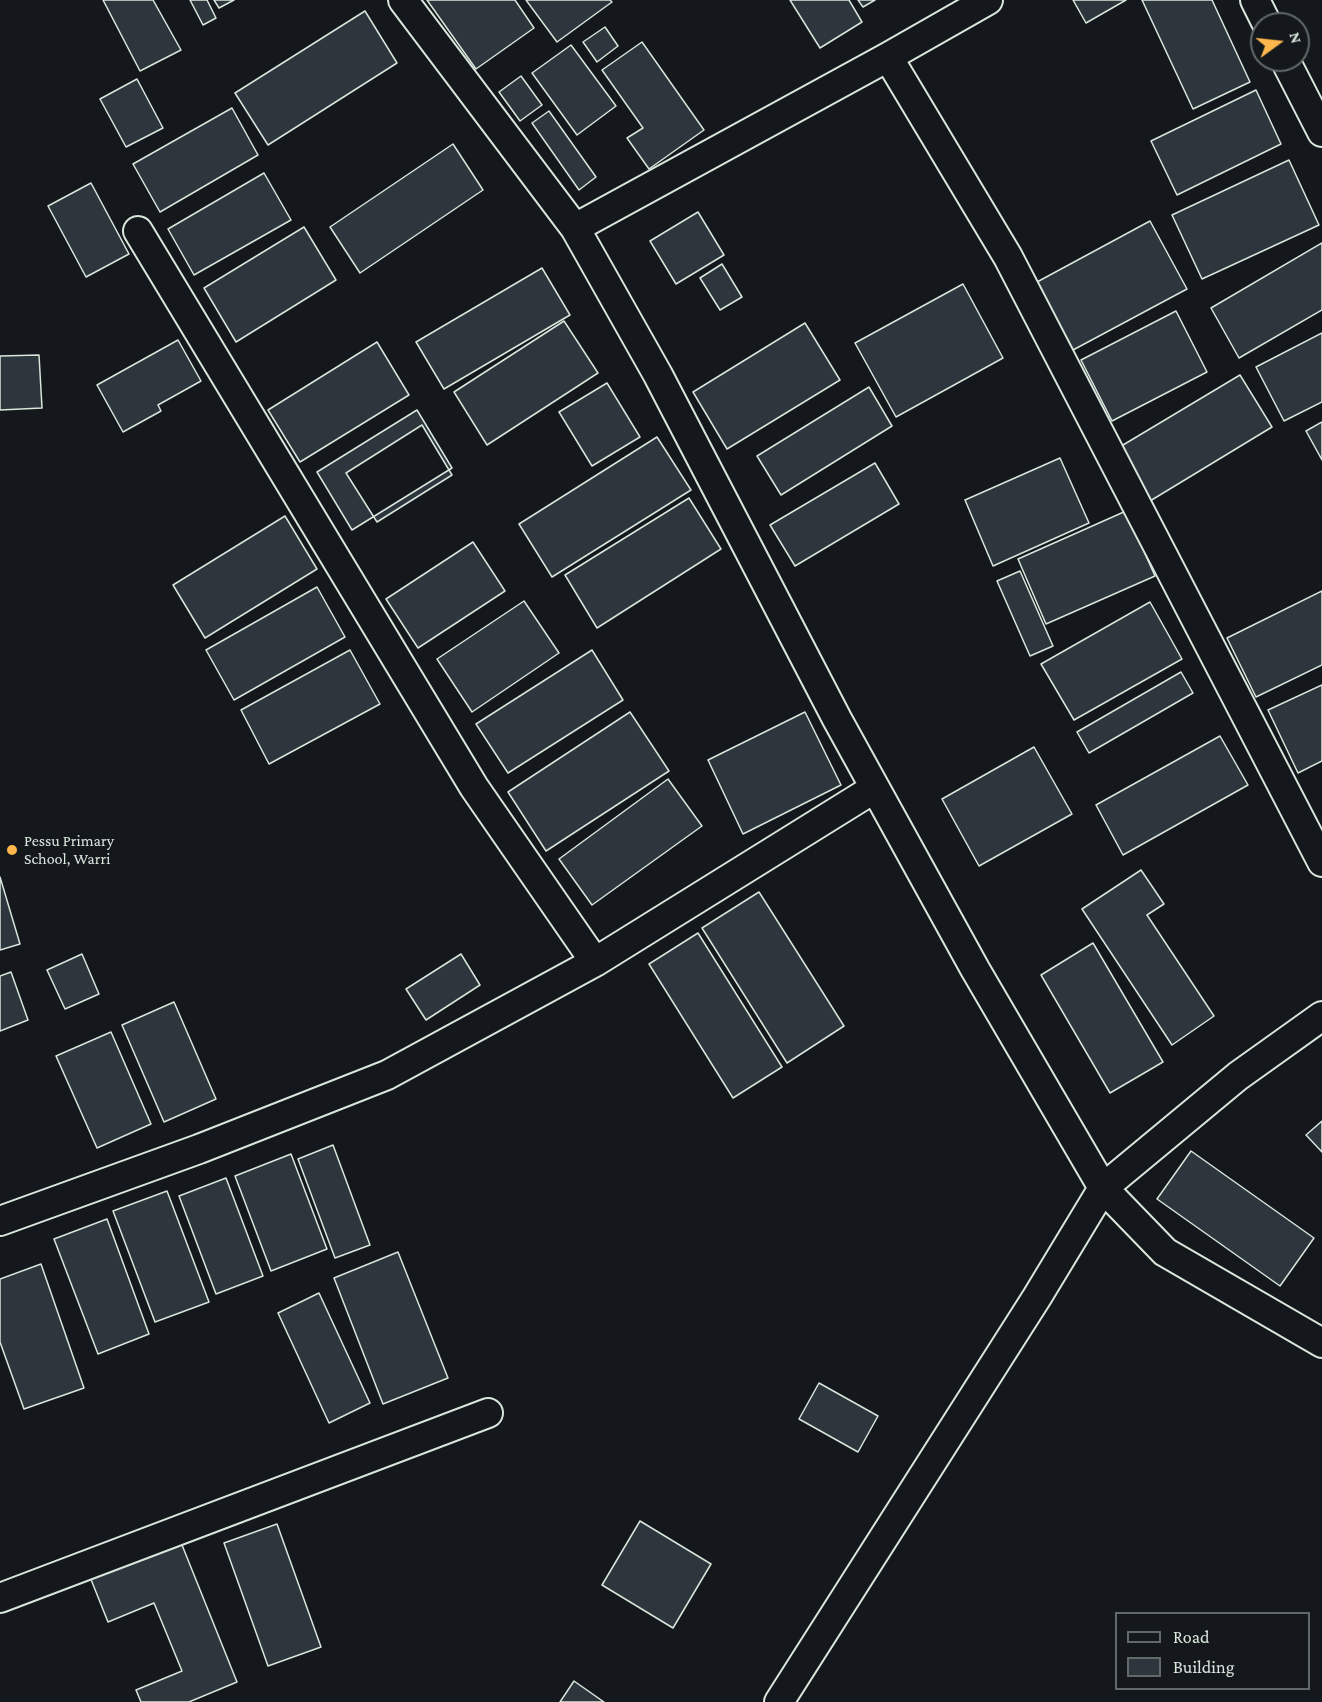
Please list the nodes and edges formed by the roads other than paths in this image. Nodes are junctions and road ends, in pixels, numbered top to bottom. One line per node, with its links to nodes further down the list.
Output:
1 (403, 0): 6 (street)
2 (973, 3): 3 (street)
3 (888, 57): 6 (street); 9 (street)
4 (1291, 72): 5 (street)
5 (1322, 132)
6 (575, 228): 8 (street)
7 (138, 231): 10 (street)
8 (875, 788): 10 (street); 12 (street)
9 (1322, 862)
10 (595, 962): 13 (street)
11 (1322, 1016): 12 (street)
12 (1103, 1188): 14 (street); 17 (street)
13 (0, 1221)
14 (1322, 1343)
15 (488, 1413): 16 (street)
16 (0, 1598)
17 (779, 1702)

